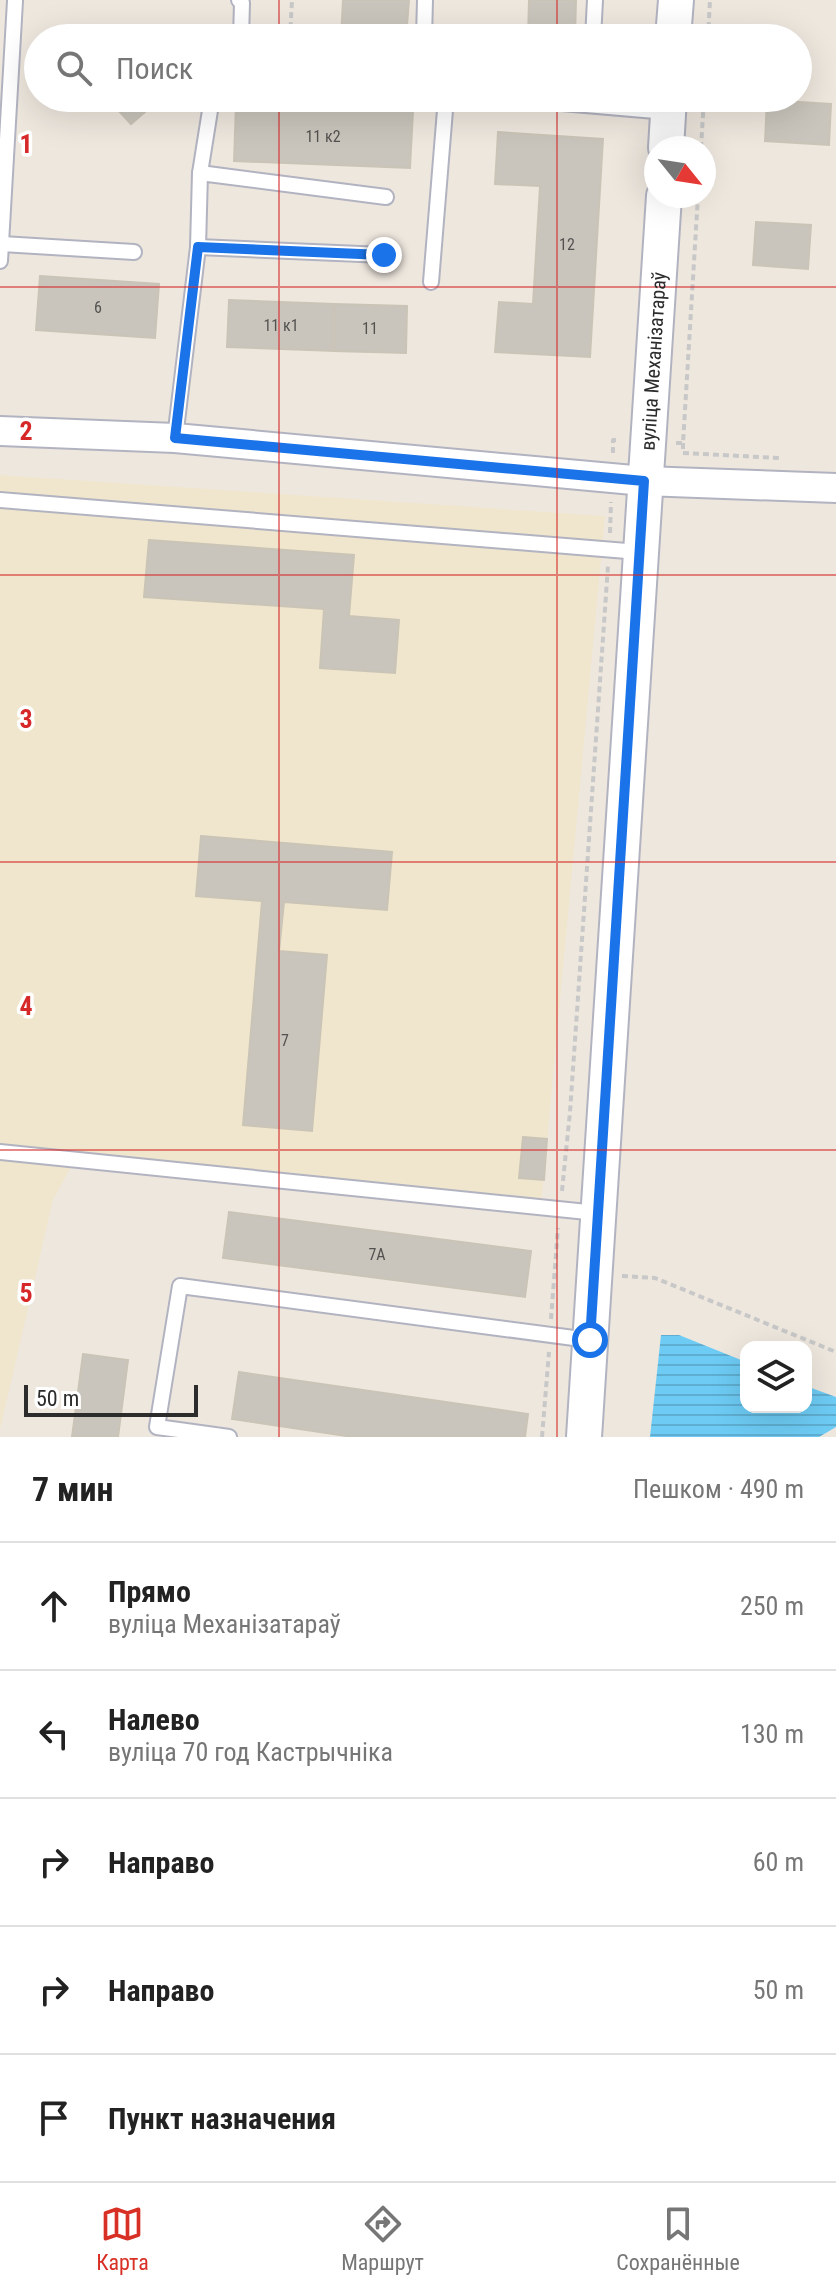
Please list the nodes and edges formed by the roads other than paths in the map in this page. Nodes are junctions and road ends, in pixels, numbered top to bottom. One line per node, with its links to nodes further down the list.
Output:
1 (239, 0): 6 (lane)
2 (425, 0): 7 (lane)
3 (595, 0): 8 (lane)
4 (676, 0): 9 (street)
5 (15, 1): 17 (lane)
6 (241, 24)
7 (424, 24)
8 (594, 24)
9 (674, 24)
10 (210, 112): 14 (lane)
11 (445, 112): 22 (lane)
12 (668, 112): 13 (street)
13 (667, 136)
14 (200, 173): 15 (lane); 18 (lane)
15 (386, 197)
16 (663, 208): 25 (street, вуліца Механізатараў)
17 (2, 244): 19 (lane); 21 (lane)
18 (198, 247): 20 (lane); 24 (lane)
19 (134, 252)
20 (384, 255)
21 (0, 261)
22 (431, 282)
23 (0, 431): 24 (street)
24 (175, 438): 25 (street)
25 (644, 481): 26 (street); 28 (street, вуліца Механізатараў)
26 (836, 488)
27 (0, 500): 28 (lane)
28 (624, 551): 30 (street, вуліца Механізатараў)
29 (0, 1152): 30 (lane)
30 (597, 1213): 31 (street, вуліца Механізатараў)
31 (590, 1340): 32 (lane); 33 (street, вуліца Механізатараў)
32 (229, 1437)
33 (584, 1437)

